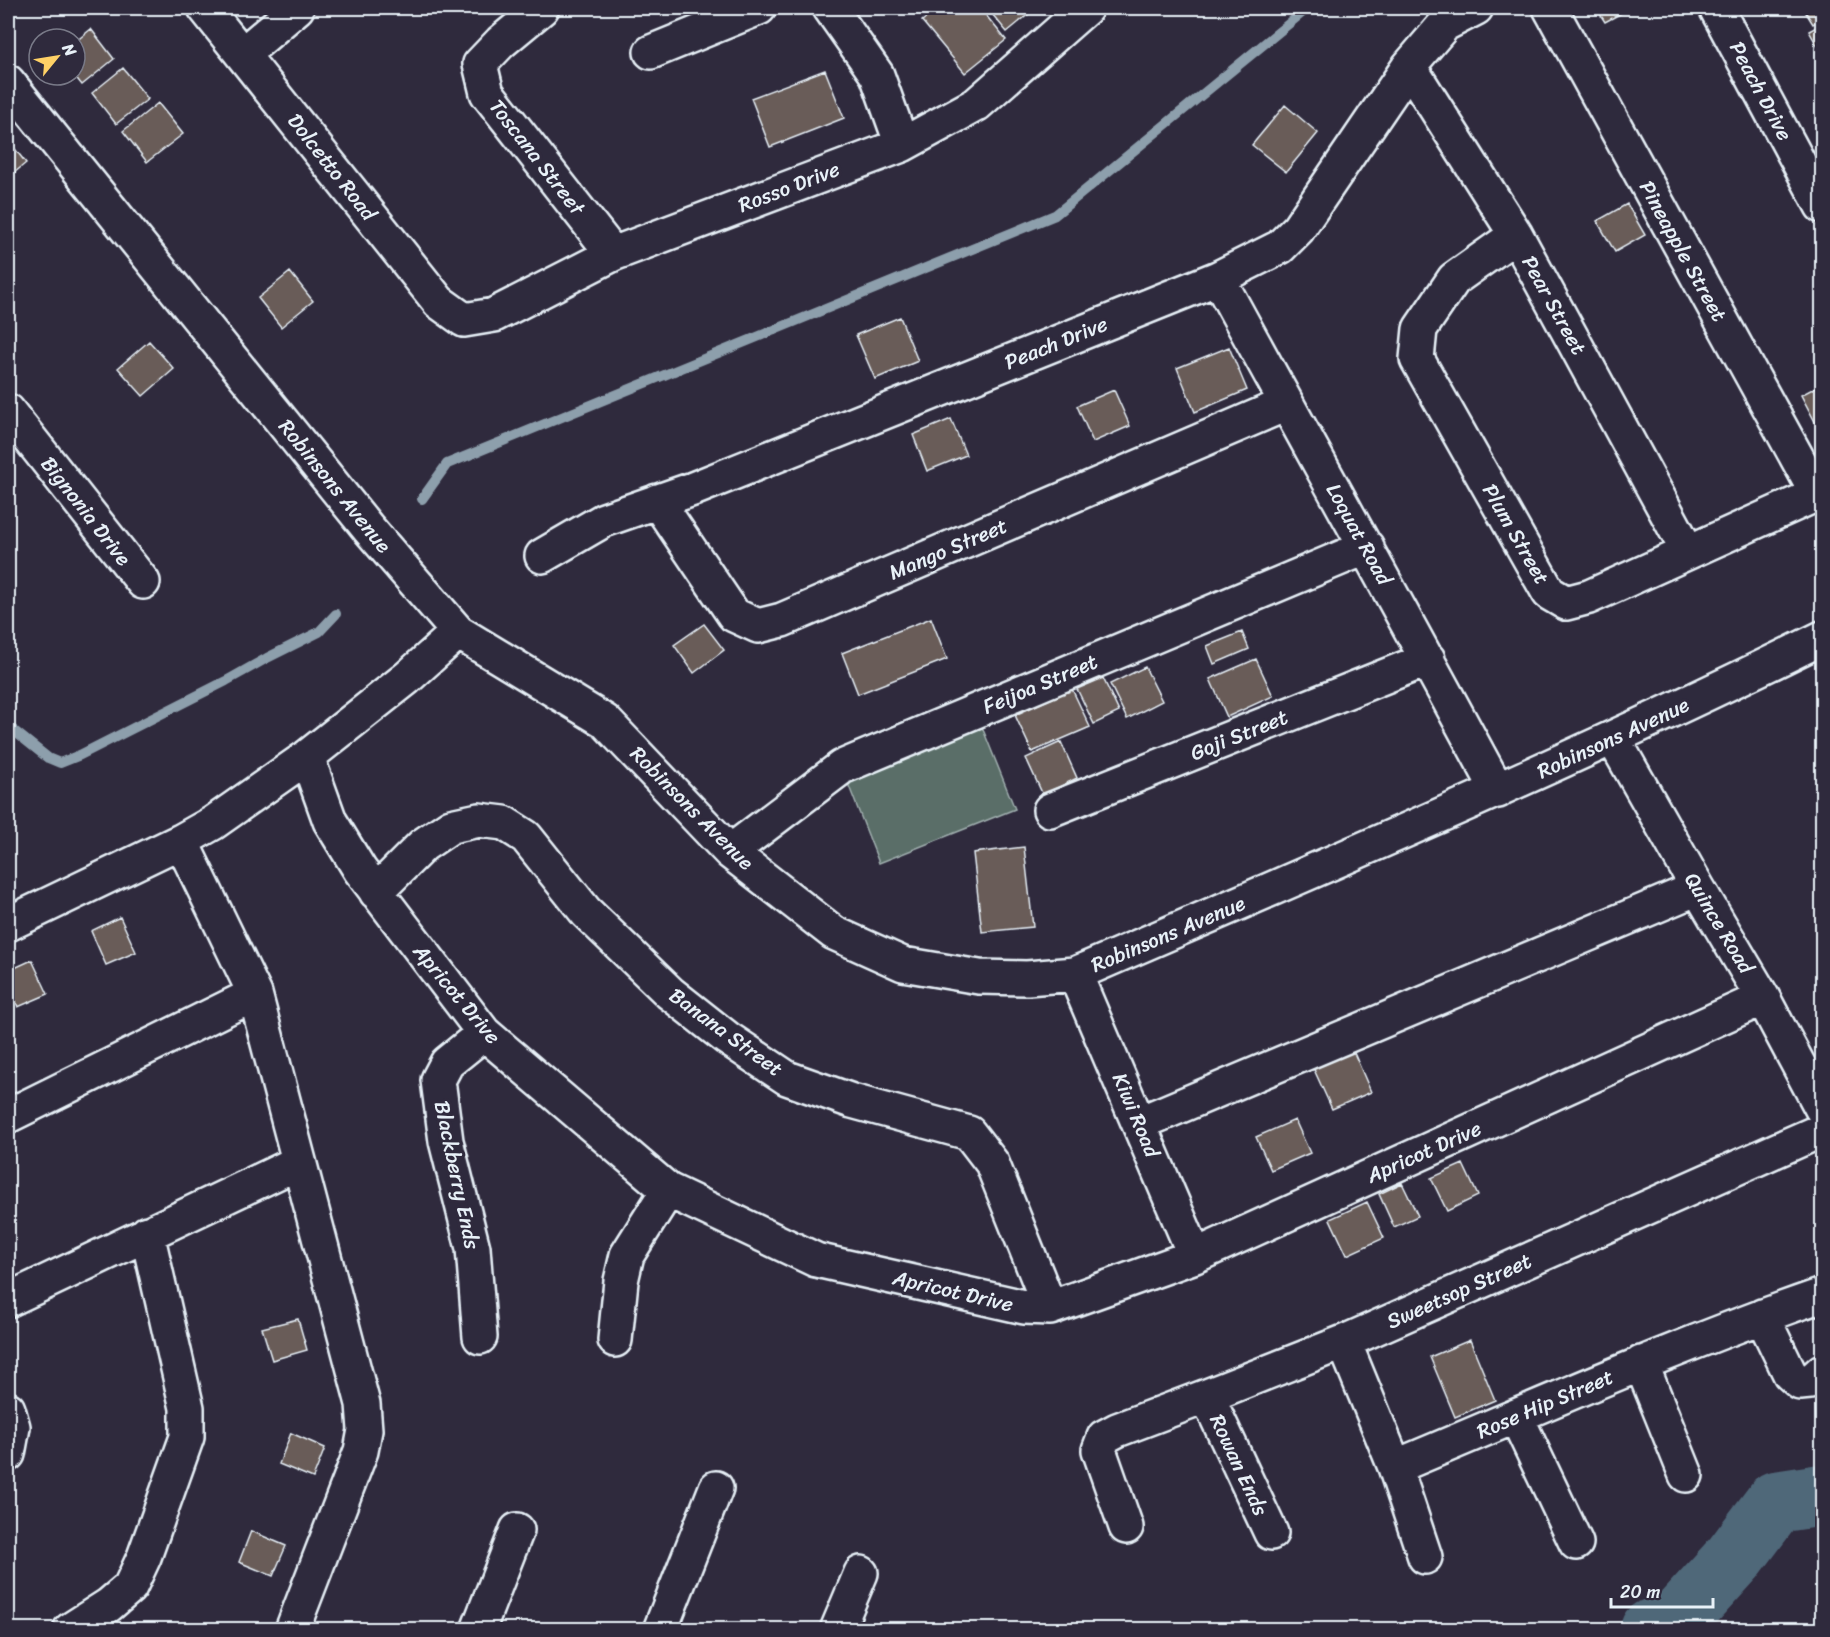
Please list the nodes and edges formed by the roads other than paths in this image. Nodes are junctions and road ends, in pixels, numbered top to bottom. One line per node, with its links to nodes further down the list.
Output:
1 (205, 8): 11 (street, Dolcetto Road)
2 (297, 8): 11 (street)
3 (542, 8): 17 (street, Toscana Street)
4 (759, 8): 10 (street)
5 (830, 8): 14 (street)
6 (1086, 8): 14 (street, Rosso Drive)
7 (1476, 8): 12 (street, Peach Drive)
8 (1550, 8): 22 (street, Pineapple Street)
9 (1716, 8): 15 (street, Peach Drive)
10 (651, 52)
11 (243, 54): 19 (street, Dolcetto Road)
12 (1409, 66): 16 (street, Pear Street); 18 (street, Peach Drive)
13 (8, 82): 28 (street, Robinsons Avenue)
14 (902, 144): 17 (street, Rosso Drive)
15 (1822, 206)
16 (1516, 236): 25 (street, Pear Street); 25 (street, Plum Street)
17 (613, 254): 19 (street, Rosso Drive)
18 (1218, 278): 20 (street, Loquat Road); 23 (street, Peach Drive)
19 (464, 320)
20 (1286, 404): 23 (street, Mango Street); 24 (street, Loquat Road)
21 (8, 411): 27 (street, Bignonia Drive)
22 (1820, 493): 25 (street, Plum Street)
23 (657, 501): 26 (street, Peach Drive)
24 (1367, 547): 30 (street, Loquat Road); 36 (street, Feijoa Street)
25 (1688, 552)
26 (542, 556)
27 (143, 582)
28 (458, 632): 32 (street); 36 (street, Robinsons Avenue)
29 (1822, 638): 31 (street, Robinsons Avenue)
30 (1428, 659): 33 (street, Loquat Road); 34 (street, Goji Street)
31 (1613, 738): 33 (street, Robinsons Avenue); 37 (street, Quince Road)
32 (307, 757): 35 (street); 38 (street, Apricot Drive)
33 (1498, 790): 40 (street, Robinsons Avenue)
34 (1050, 810)
35 (181, 841): 39 (street); 41 (street)
36 (730, 852): 40 (street, Robinsons Avenue)
37 (1698, 888): 42 (street, Quince Road); 46 (street)
38 (376, 892): 43 (street, Apricot Drive); 54 (street, Banana Street)
39 (8, 924)
40 (1076, 974): 46 (street, Kiwi Road)
41 (255, 994): 45 (street); 48 (street)
42 (1763, 998): 44 (street, Quince Road); 51 (street, Apricot Drive)
43 (484, 1033): 49 (street, Apricot Drive); 56 (street, Blackberry Ends)
44 (1822, 1109)
45 (8, 1116)
46 (1140, 1124): 51 (street, Kiwi Road)
47 (1822, 1130): 58 (street, Sweetsop Street)
48 (299, 1162): 50 (street); 75 (street)
49 (668, 1190): 54 (street, Apricot Drive); 57 (street)
50 (147, 1233): 53 (street); 74 (street)
51 (1195, 1256): 54 (street, Apricot Drive)
52 (1822, 1295): 55 (street, Rose Hip Street)
53 (8, 1300)
54 (1050, 1308)
55 (1762, 1316): 59 (street, Rose Hip Street); 60 (street)
56 (480, 1336)
57 (615, 1340)
58 (1344, 1342): 61 (street, Sweetsop Street); 65 (street)
59 (1641, 1363): 63 (street, Rose Hip Street); 66 (street)
60 (1822, 1371)
61 (1207, 1396): 68 (street, Sweetsop Street); 70 (street, Rowan Ends)
62 (8, 1409): 64 (street)
63 (1516, 1416): 65 (street, Rose Hip Street); 71 (street)
64 (8, 1454)
65 (1395, 1467): 72 (street)
66 (1686, 1475)
67 (716, 1488): 77 (street)
68 (1126, 1527)
69 (517, 1530): 76 (street)
70 (1271, 1533)
71 (1576, 1543)
72 (1425, 1557)
73 (861, 1573): 78 (street)
74 (70, 1629)
75 (292, 1629)
76 (478, 1629)
77 (660, 1629)
78 (837, 1629)

